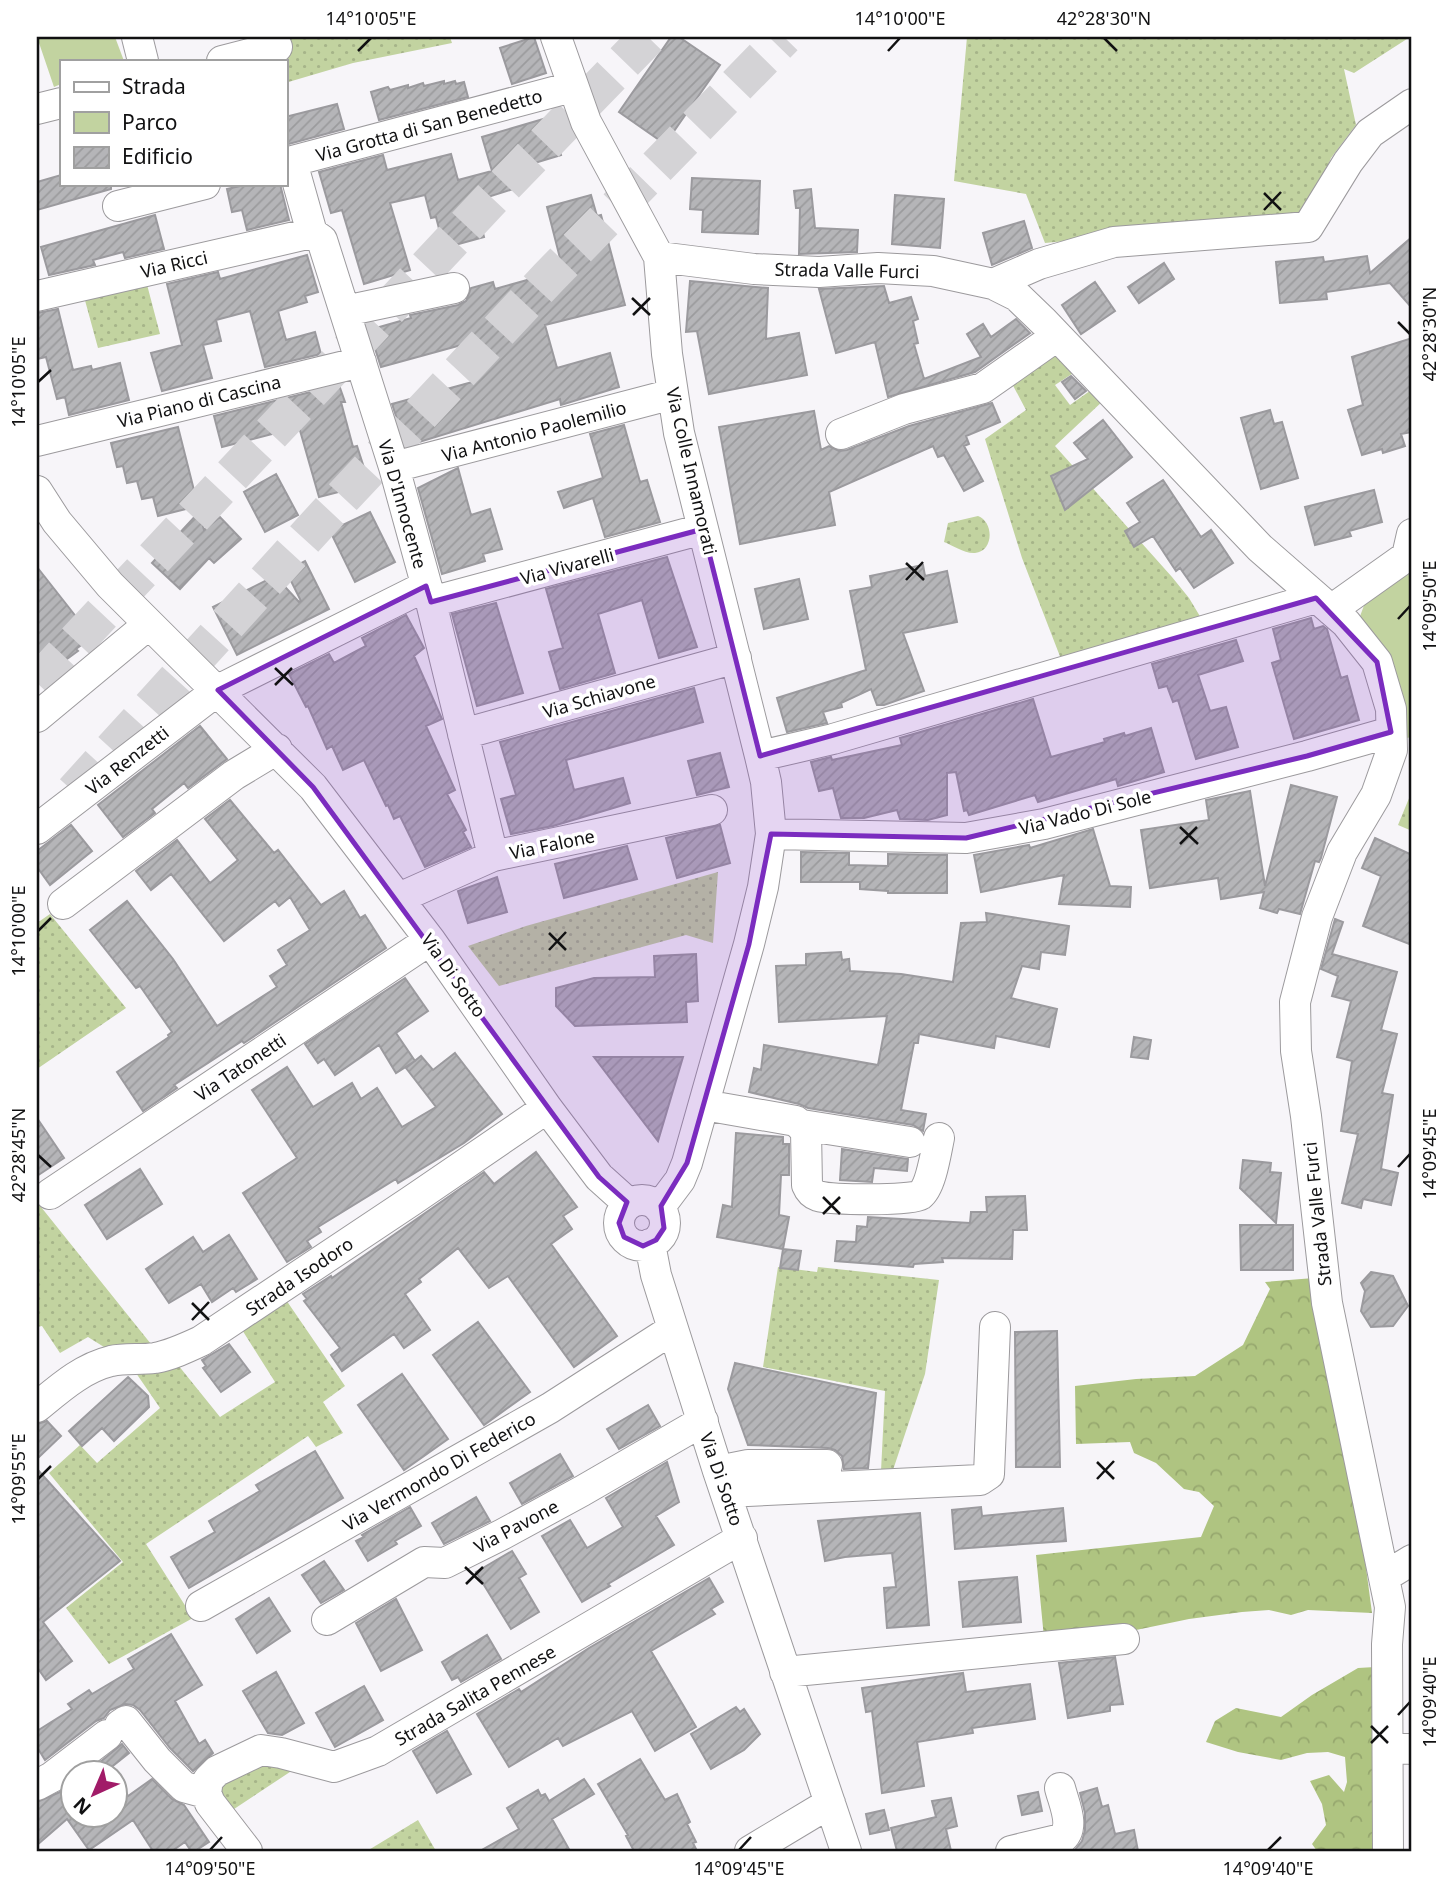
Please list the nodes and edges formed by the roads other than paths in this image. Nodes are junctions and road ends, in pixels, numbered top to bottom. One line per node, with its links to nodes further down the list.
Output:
1 (137, 37): 4 (street)
2 (556, 37): 6 (street, Via Colle Innamorati)
3 (277, 47): 5 (street)
4 (143, 60)
5 (226, 60)
6 (572, 87): 10 (street, Via Grotta di San Benedetto); 14 (street, Via Colle Innamorati)
7 (60, 103): 9 (street)
8 (1412, 104): 15 (street)
9 (37, 109)
10 (289, 163): 13 (street, Via D'Innocente)
11 (197, 186): 12 (street)
12 (118, 206)
13 (312, 233): 17 (street, Via Ricci); 18 (street, Via D'Innocente)
14 (659, 257): 15 (street, Strada Valle Furci); 21 (street, Via Colle Innamorati)
15 (993, 284): 19 (street, Strada Valle Furci)
16 (454, 288): 18 (street)
17 (37, 296)
18 (345, 311): 20 (street, Via D'Innocente)
19 (1057, 336): 22 (street); 29 (street, Strada Valle Furci)
20 (361, 362): 23 (street, Via Piano di Cascina); 24 (street, Via D'Innocente)
21 (673, 394): 24 (street, Via Antonio Paolemilio); 26 (street, Via Colle Innamorati)
22 (841, 434)
23 (37, 441)
24 (394, 467): 28 (street, Via D'Innocente)
25 (37, 491): 30 (street, Via Di Sotto)
26 (703, 529): 28 (street, Via Vivarelli); 31 (street, Via Colle Innamorati)
27 (1412, 534): 29 (street)
28 (429, 594): 32 (street, Via Vivarelli); 34 (street, Via D'Innocente)
29 (1323, 604): 35 (street, Strada Valle Furci); 37 (street)
30 (149, 624): 32 (street, Via Di Sotto); 33 (street)
31 (736, 658): 34 (street, Via Schiavone); 37 (street, Via Colle Innamorati)
32 (218, 690): 36 (street, Via Di Sotto); 39 (street, Via Renzetti)
33 (37, 717)
34 (463, 734): 41 (street, Via D'Innocente)
35 (1398, 743): 40 (street, Via Vado Di Sole); 60 (street, Strada Valle Furci)
36 (277, 749): 42 (street, Via Di Sotto); 43 (street)
37 (760, 756): 40 (street, Via Colle Innamorati)
38 (712, 810): 41 (street, Via Falone)
39 (37, 830)
40 (771, 834): 45 (street, Via Colle Innamorati)
41 (492, 856): 42 (street, Via Falone)
42 (399, 898): 44 (street, Via Di Sotto)
43 (62, 904)
44 (430, 940): 46 (street, Via Di Sotto); 48 (street, Via Tatonetti)
45 (704, 1105): 47 (street); 50 (street, Via Colle Innamorati)
46 (547, 1108): 49 (street, Via Di Sotto); 54 (street, Strada Isodoro)
47 (802, 1125): 47 (street)
48 (50, 1194)
49 (629, 1204): 50 (street); 51 (street)
50 (659, 1208): 51 (street)
51 (650, 1244): 53 (street, Via Di Sotto)
52 (995, 1327): 57 (street)
53 (684, 1340): 55 (street, Via Di Sotto); 61 (street, Via Vermondo Di Federico)
54 (37, 1407)
55 (702, 1421): 57 (street, Via Di Sotto); 62 (street, Via Pavone)
56 (827, 1465): 57 (street)
57 (722, 1482): 58 (street, Via Di Sotto)
58 (742, 1538): 64 (street, Via Di Sotto); 68 (street, Strada Salita Pennese)
59 (1412, 1560): 60 (street)
60 (1384, 1577): 65 (street, Strada Valle Furci)
61 (201, 1606)
62 (327, 1620)
63 (1124, 1639): 64 (street)
64 (785, 1672): 69 (street, Via Di Sotto)
65 (1400, 1748): 74 (street, Strada Valle Furci)
66 (37, 1785): 68 (street)
67 (1060, 1788): 73 (street)
68 (206, 1793): 70 (street)
69 (830, 1804): 71 (street); 72 (street, Via Di Sotto)
70 (247, 1851)
71 (750, 1851)
72 (846, 1851)
73 (1011, 1851)
74 (1388, 1851)

